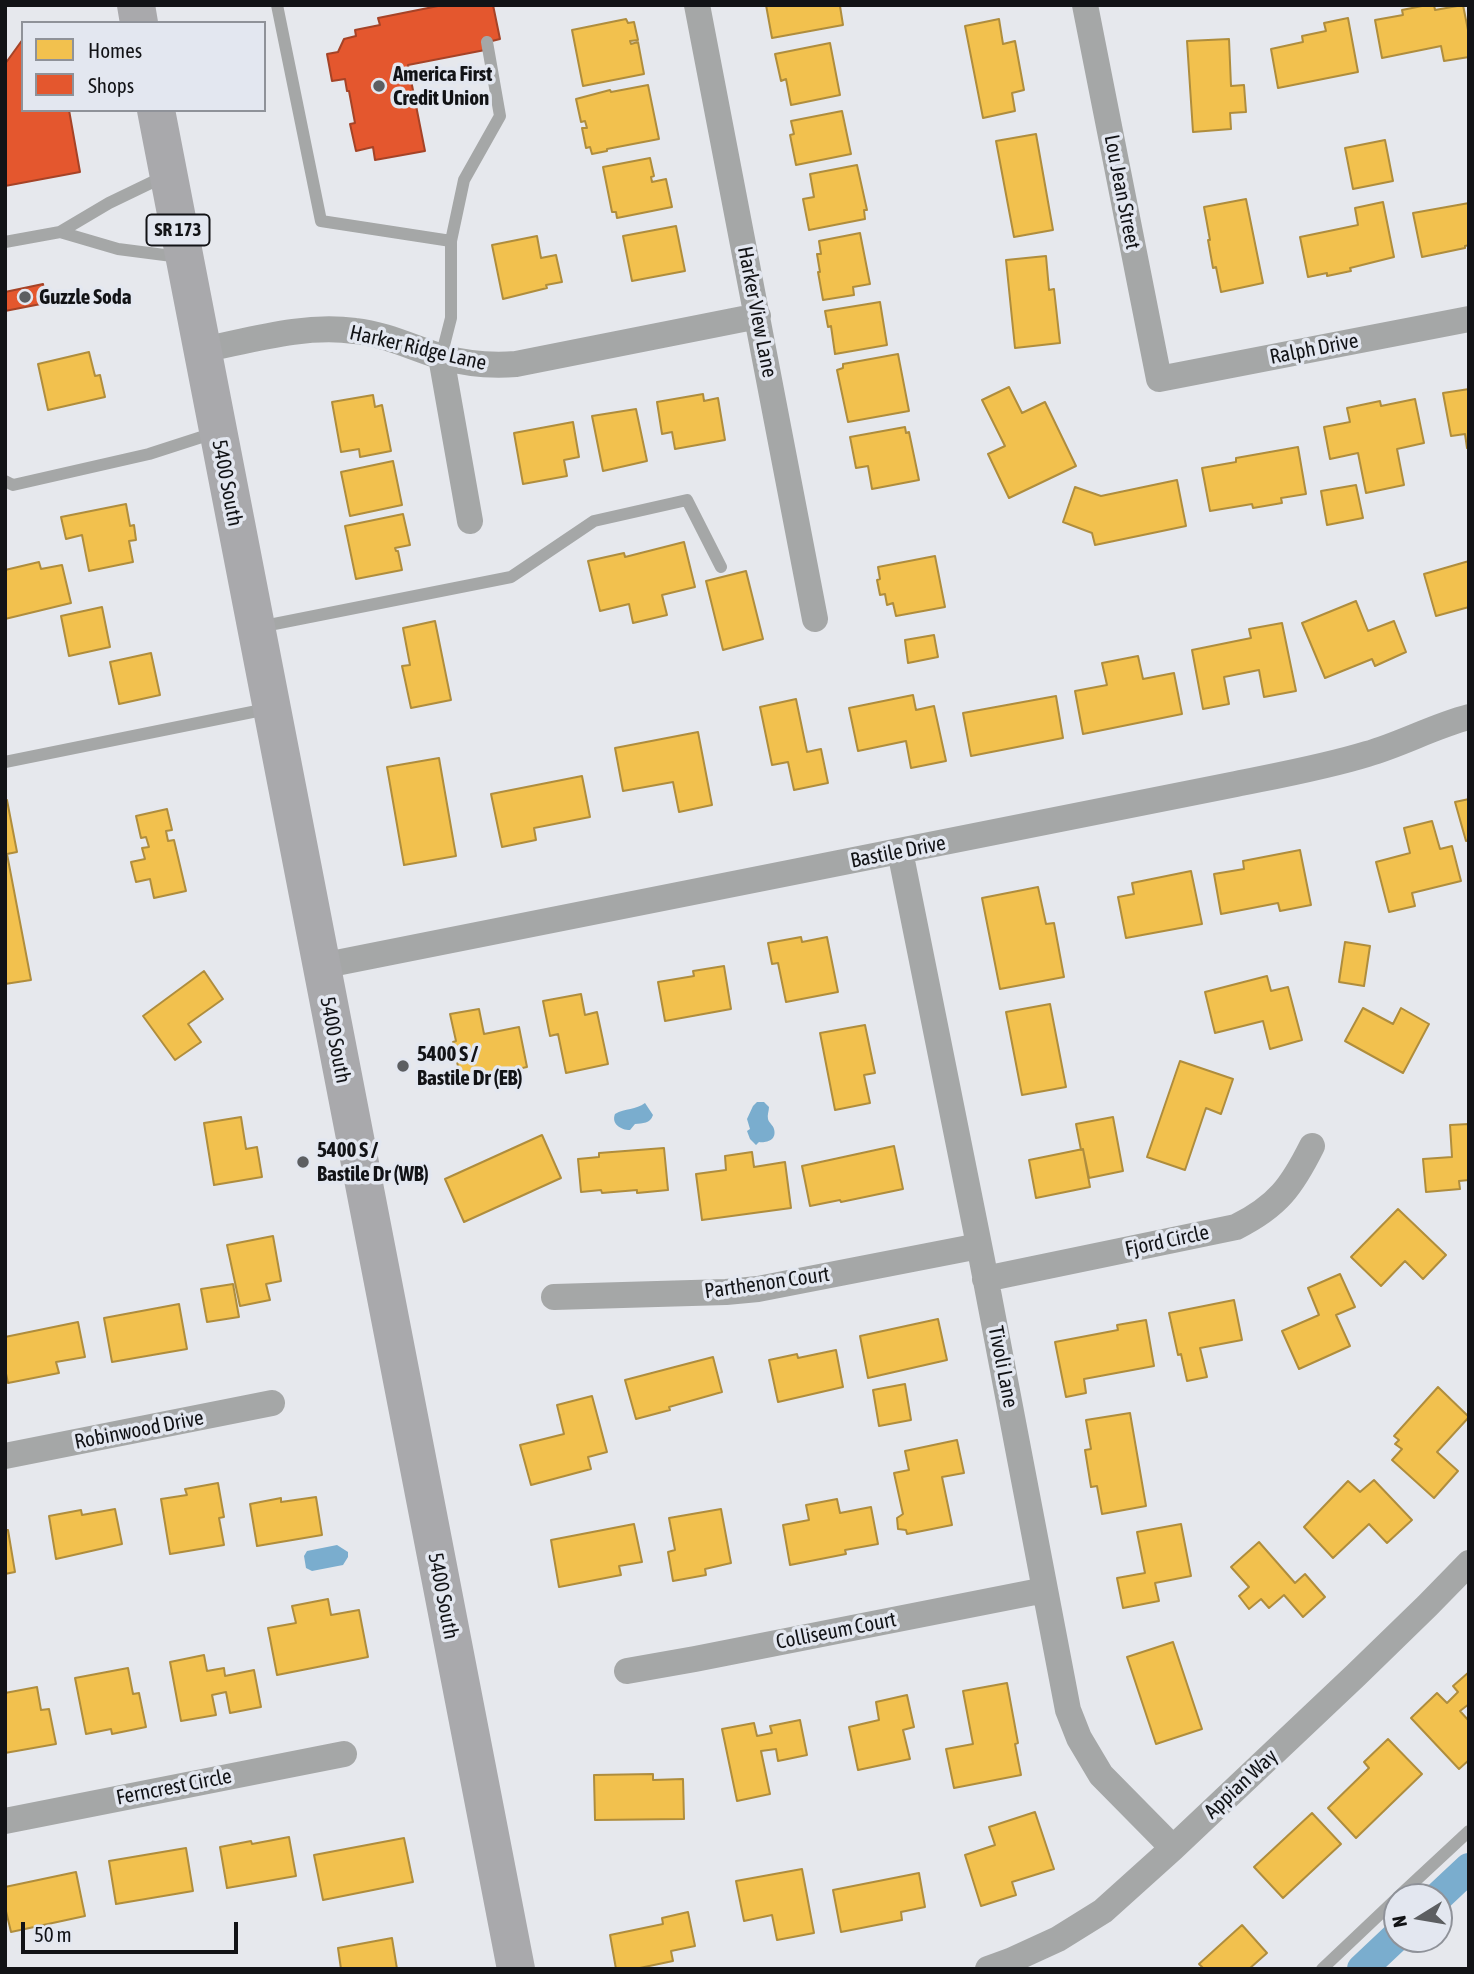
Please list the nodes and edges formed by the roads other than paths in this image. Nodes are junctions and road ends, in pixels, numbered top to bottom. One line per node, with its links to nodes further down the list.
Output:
1 (278, 5): 8 (lane)
2 (697, 5): 11 (street, Harker View Lane)
3 (1085, 5): 15 (street, Lou Jean Street)
4 (487, 42): 8 (lane)
5 (156, 112): 6 (main road, 5400 South / SR 173)
6 (168, 174): 7 (lane); 10 (main road, 5400 South / SR 173)
7 (60, 232): 9 (lane); 10 (lane)
8 (451, 241): 14 (lane)
9 (5, 242)
10 (184, 257): 13 (main road, 5400 South / SR 173)
11 (758, 316): 14 (street, Harker Ridge Lane); 20 (street, Harker View Lane)
12 (1469, 319): 15 (street, Ralph Drive)
13 (202, 350): 14 (street, Harker Ridge Lane); 16 (main road, 5400 South / SR 173)
14 (441, 356): 18 (street)
15 (1159, 379)
16 (217, 431): 17 (lane); 21 (main road, 5400 South / SR 173)
17 (5, 481)
18 (470, 521)
19 (721, 567): 21 (lane)
20 (815, 619)
21 (256, 628): 22 (main road, 5400 South / SR 173)
22 (271, 708): 24 (lane); 26 (main road, 5400 South / SR 173)
23 (1469, 717): 25 (street, Bastile Drive)
24 (5, 762)
25 (900, 851): 26 (street, Bastile Drive); 28 (street, Tivoli Lane)
26 (321, 966): 42 (main road, 5400 South / SR 173)
27 (1312, 1146): 29 (street, Fjord Circle)
28 (979, 1246): 29 (street, Tivoli Lane); 30 (street, Parthenon Court)
29 (985, 1279): 34 (street, Tivoli Lane)
30 (554, 1297)
31 (272, 1403): 32 (street, Robinwood Drive)
32 (5, 1456)
33 (1469, 1563): 39 (street, Appian Way)
34 (1045, 1590): 35 (street, Colliseum Court); 39 (street, Tivoli Lane)
35 (626, 1671)
36 (344, 1754): 37 (street, Ferncrest Circle)
37 (5, 1821)
38 (1469, 1831): 40 (lane)
39 (1173, 1848): 43 (street, Appian Way)
40 (1414, 1883)
41 (1383, 1912): 44 (lane)
42 (516, 1969)
43 (988, 1969)
44 (1322, 1969)

